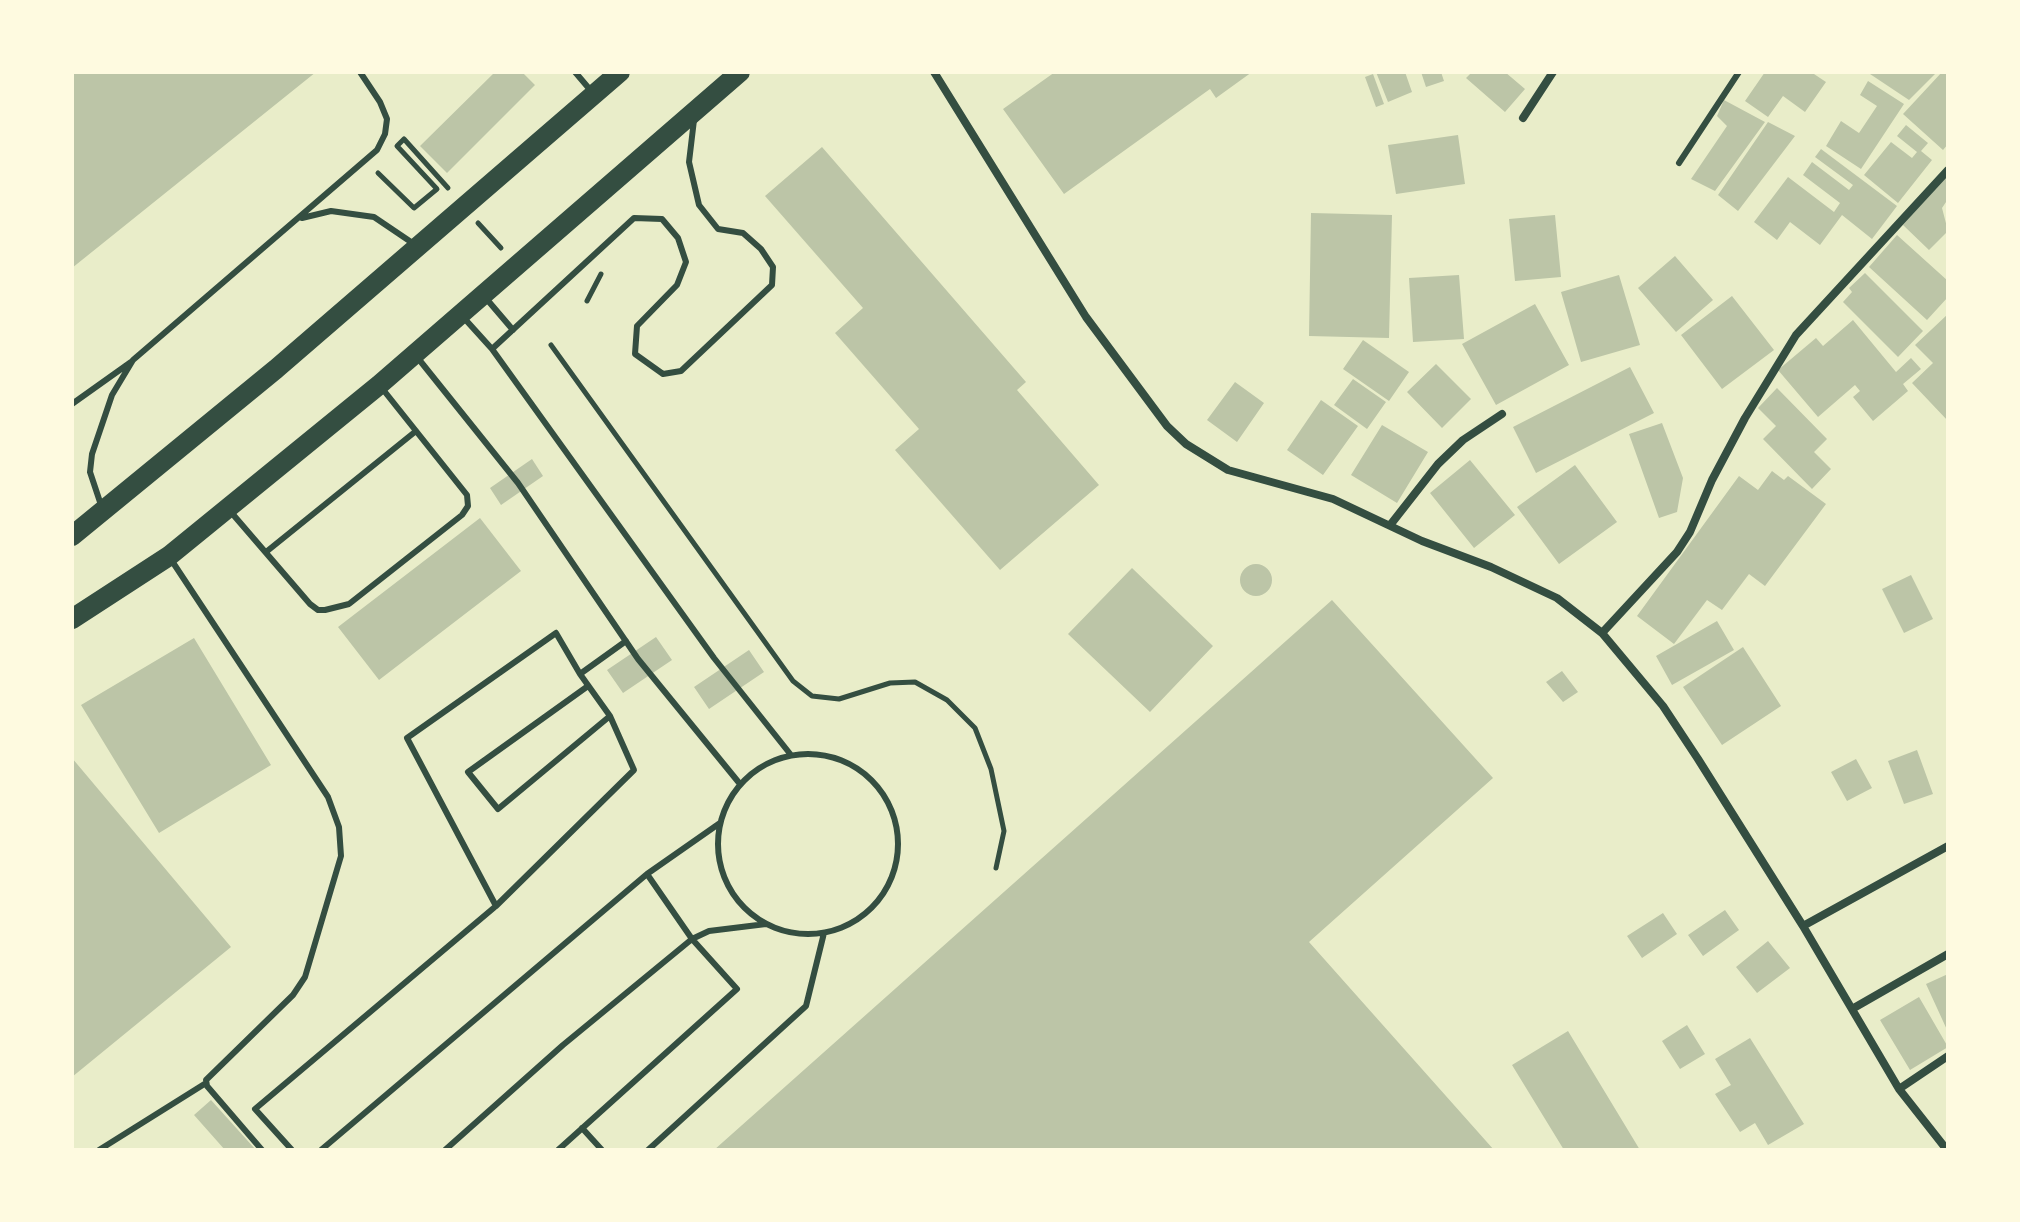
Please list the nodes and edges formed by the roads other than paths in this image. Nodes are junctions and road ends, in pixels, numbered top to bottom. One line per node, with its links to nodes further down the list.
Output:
1 (360, 72): 13 (lane)
2 (575, 72): 8 (lane)
3 (620, 72): 8 (main road)
4 (740, 72): 9 (main road)
5 (934, 72): 27 (street)
6 (1553, 72): 10 (street)
7 (1739, 72): 11 (lane)
8 (594, 95): 14 (main road)
9 (696, 111): 15 (main road); 17 (lane)
10 (1523, 118)
11 (1679, 163)
12 (1948, 170): 32 (street)
13 (299, 219): 14 (lane); 20 (lane)
14 (418, 247): 26 (main road)
15 (484, 296): 16 (main road); 17 (lane)
16 (462, 316): 18 (lane); 19 (main road)
17 (513, 330): 18 (lane)
18 (492, 349): 37 (lane)
19 (415, 355): 21 (main road); 33 (lane)
20 (133, 360): 22 (lane); 26 (lane)
21 (379, 385): 24 (lane); 25 (main road)
22 (72, 404)
23 (1502, 414): 27 (street)
24 (416, 431): 29 (lane); 29 (lane)
25 (228, 508): 29 (lane); 30 (main road)
26 (103, 511): 28 (main road)
27 (1391, 524): 32 (street)
28 (75, 526)
29 (266, 552)
30 (169, 556): 31 (main road); 50 (lane)
31 (72, 619)
32 (1602, 633): 44 (street)
33 (626, 641): 34 (lane); 38 (lane)
34 (580, 674): 35 (lane); 42 (lane)
35 (588, 686): 36 (lane); 36 (lane)
36 (610, 716): 42 (lane)
37 (791, 755): 38 (lane); 45 (lane)
38 (740, 784): 39 (lane)
39 (720, 823): 41 (lane); 43 (lane)
40 (1948, 846): 44 (street)
41 (647, 874): 46 (lane); 53 (lane)
42 (496, 906): 56 (lane)
43 (766, 924): 45 (lane); 46 (lane)
44 (1803, 926): 48 (street)
45 (824, 933): 60 (lane)
46 (692, 939): 52 (lane); 57 (lane)
47 (1948, 954): 48 (street)
48 (1852, 1009): 51 (street)
49 (1948, 1056): 51 (street)
50 (206, 1083): 54 (lane); 55 (lane)
51 (1899, 1089): 61 (street)
52 (582, 1128): 58 (lane); 59 (lane)
53 (326, 1149)
54 (99, 1150)
55 (262, 1150)
56 (292, 1150)
57 (445, 1150)
58 (558, 1150)
59 (602, 1150)
60 (648, 1150)
61 (1947, 1150)

